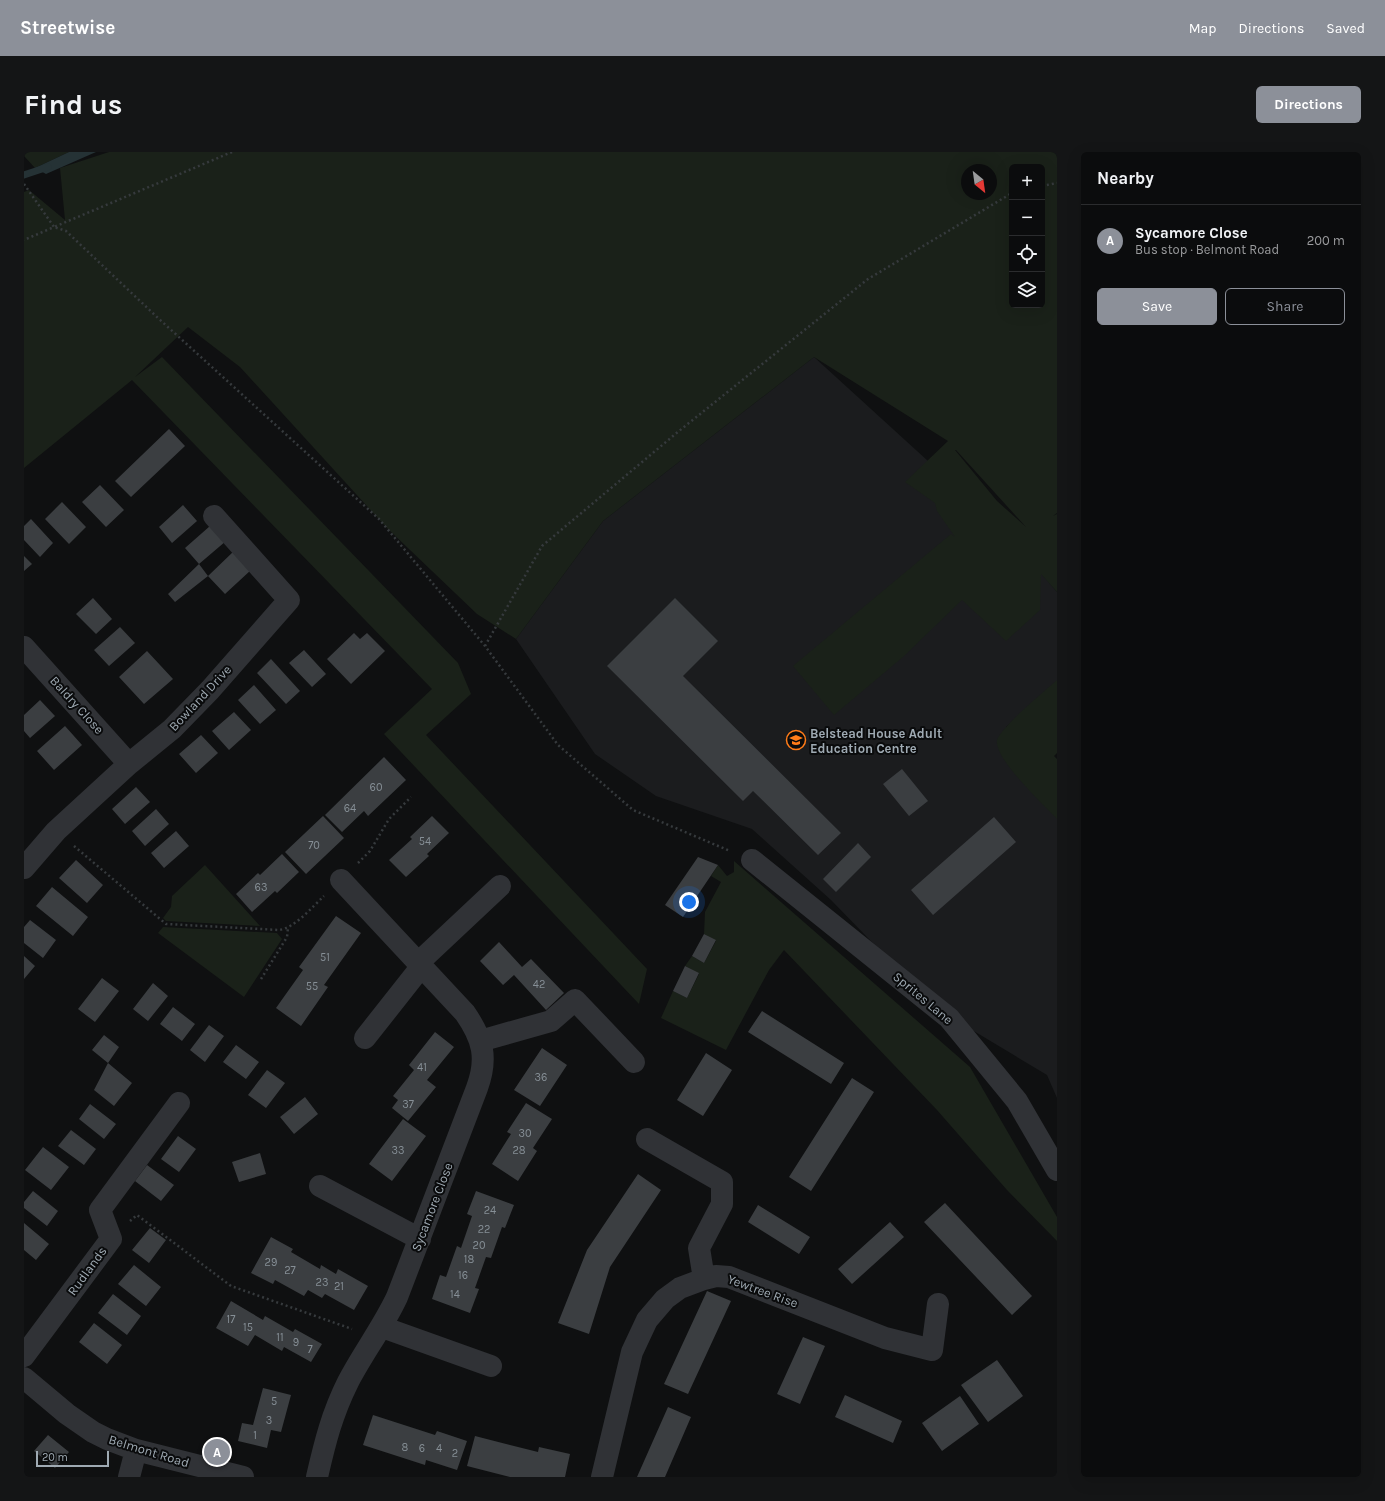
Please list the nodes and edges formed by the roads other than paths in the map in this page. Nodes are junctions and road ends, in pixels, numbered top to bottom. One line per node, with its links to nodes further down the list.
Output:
1 (214, 516): 3 (street, Bowland Drive)
2 (24, 646): 3 (street, Baldry Close)
3 (129, 764): 5 (street, Bowland Drive)
4 (752, 860): 14 (street, Sprites Lane)
5 (24, 868)
6 (341, 880): 8 (street, Sycamore Close)
7 (500, 886): 8 (street)
8 (420, 965): 9 (street); 10 (street, Sycamore Close)
9 (365, 1038)
10 (480, 1041): 11 (street); 16 (street, Sycamore Close)
11 (634, 1062)
12 (179, 1103): 20 (street, Rudlands)
13 (647, 1139): 17 (street)
14 (1057, 1170)
15 (320, 1186): 16 (street)
16 (420, 1239): 19 (street, Sycamore Close)
17 (704, 1279): 18 (street, Yewtree Rise); 27 (street, Yewtree Rise)
18 (938, 1304)
19 (378, 1333): 21 (street); 26 (street, Sycamore Close)
20 (24, 1356)
21 (491, 1366)
22 (24, 1378): 23 (street, Belmont Road)
23 (136, 1450): 24 (street); 25 (street, Belmont Road)
24 (129, 1477)
25 (243, 1477)
26 (317, 1477)
27 (602, 1477)

